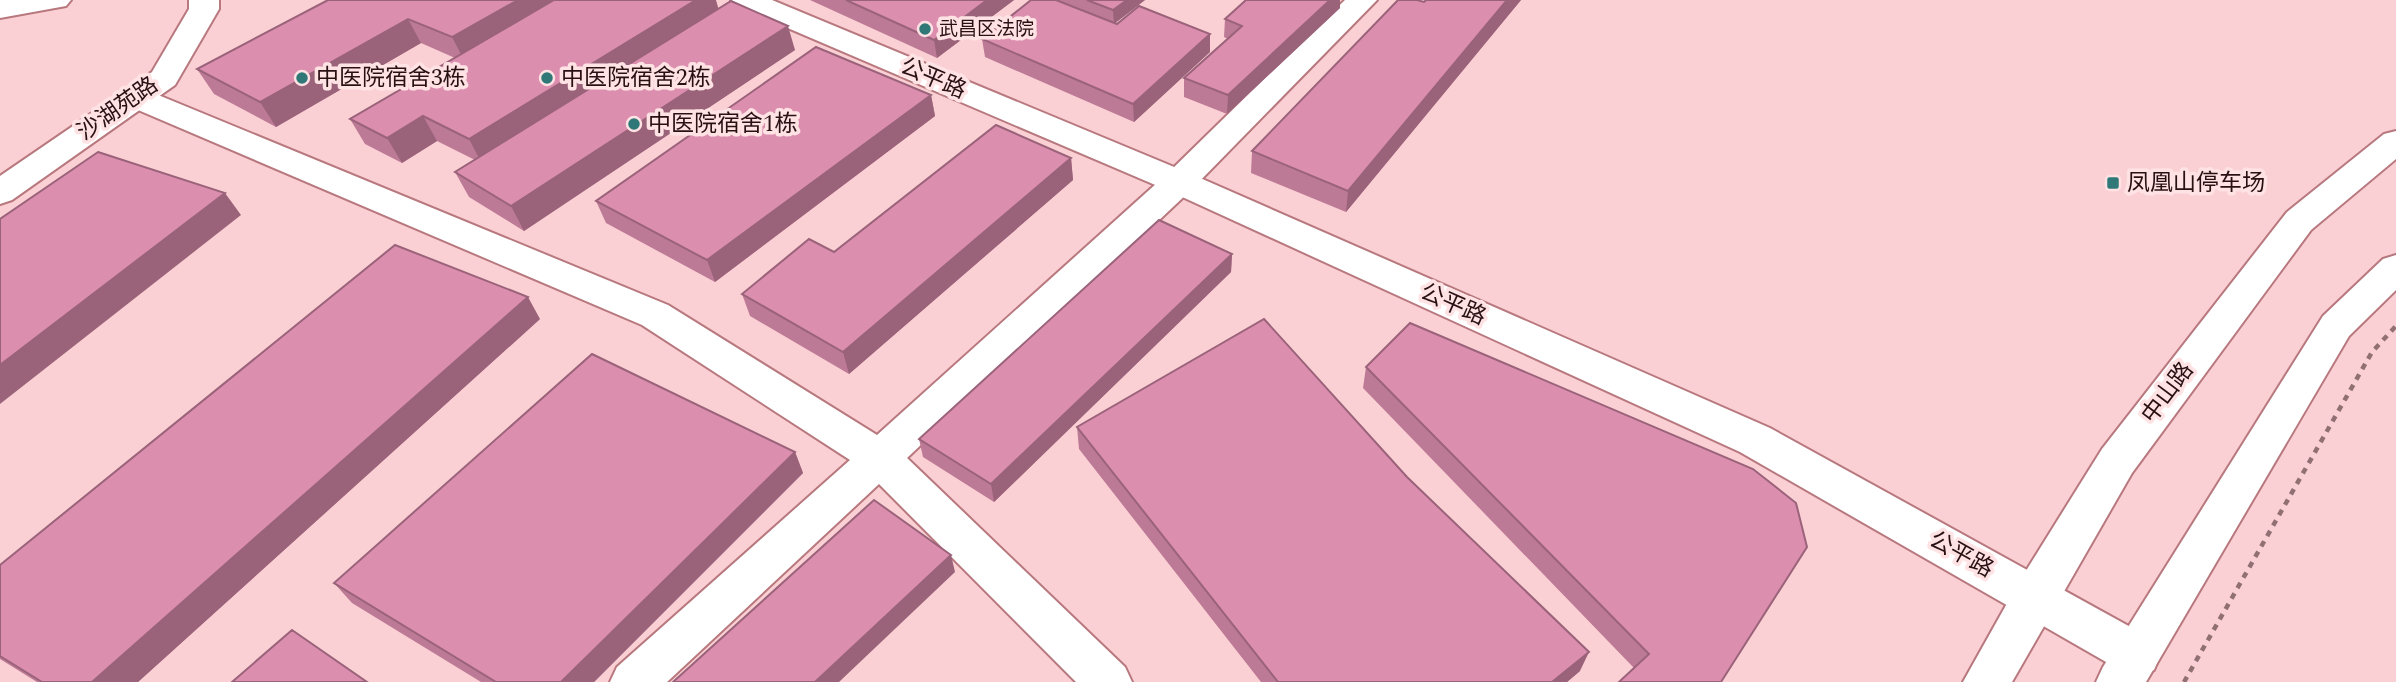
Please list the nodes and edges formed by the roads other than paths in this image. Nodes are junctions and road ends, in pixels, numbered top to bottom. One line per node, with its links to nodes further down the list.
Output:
1 (56, 0): 5 (street)
2 (204, 0): 6 (street, 沙湖苑路)
3 (746, 0): 8 (street, 公平路)
4 (1362, 0): 8 (street)
5 (0, 9)
6 (135, 97): 9 (street, 沙湖苑路); 11 (street)
7 (2396, 142): 12 (street, 中山路)
8 (1179, 182): 11 (street); 12 (street, 公平路)
9 (0, 191)
10 (2396, 268): 13 (street)
11 (880, 458): 14 (street); 15 (street)
12 (2035, 596): 13 (street, 公平路); 16 (street, 中山路)
13 (2129, 669)
14 (634, 682)
15 (1108, 682)
16 (1987, 682)

